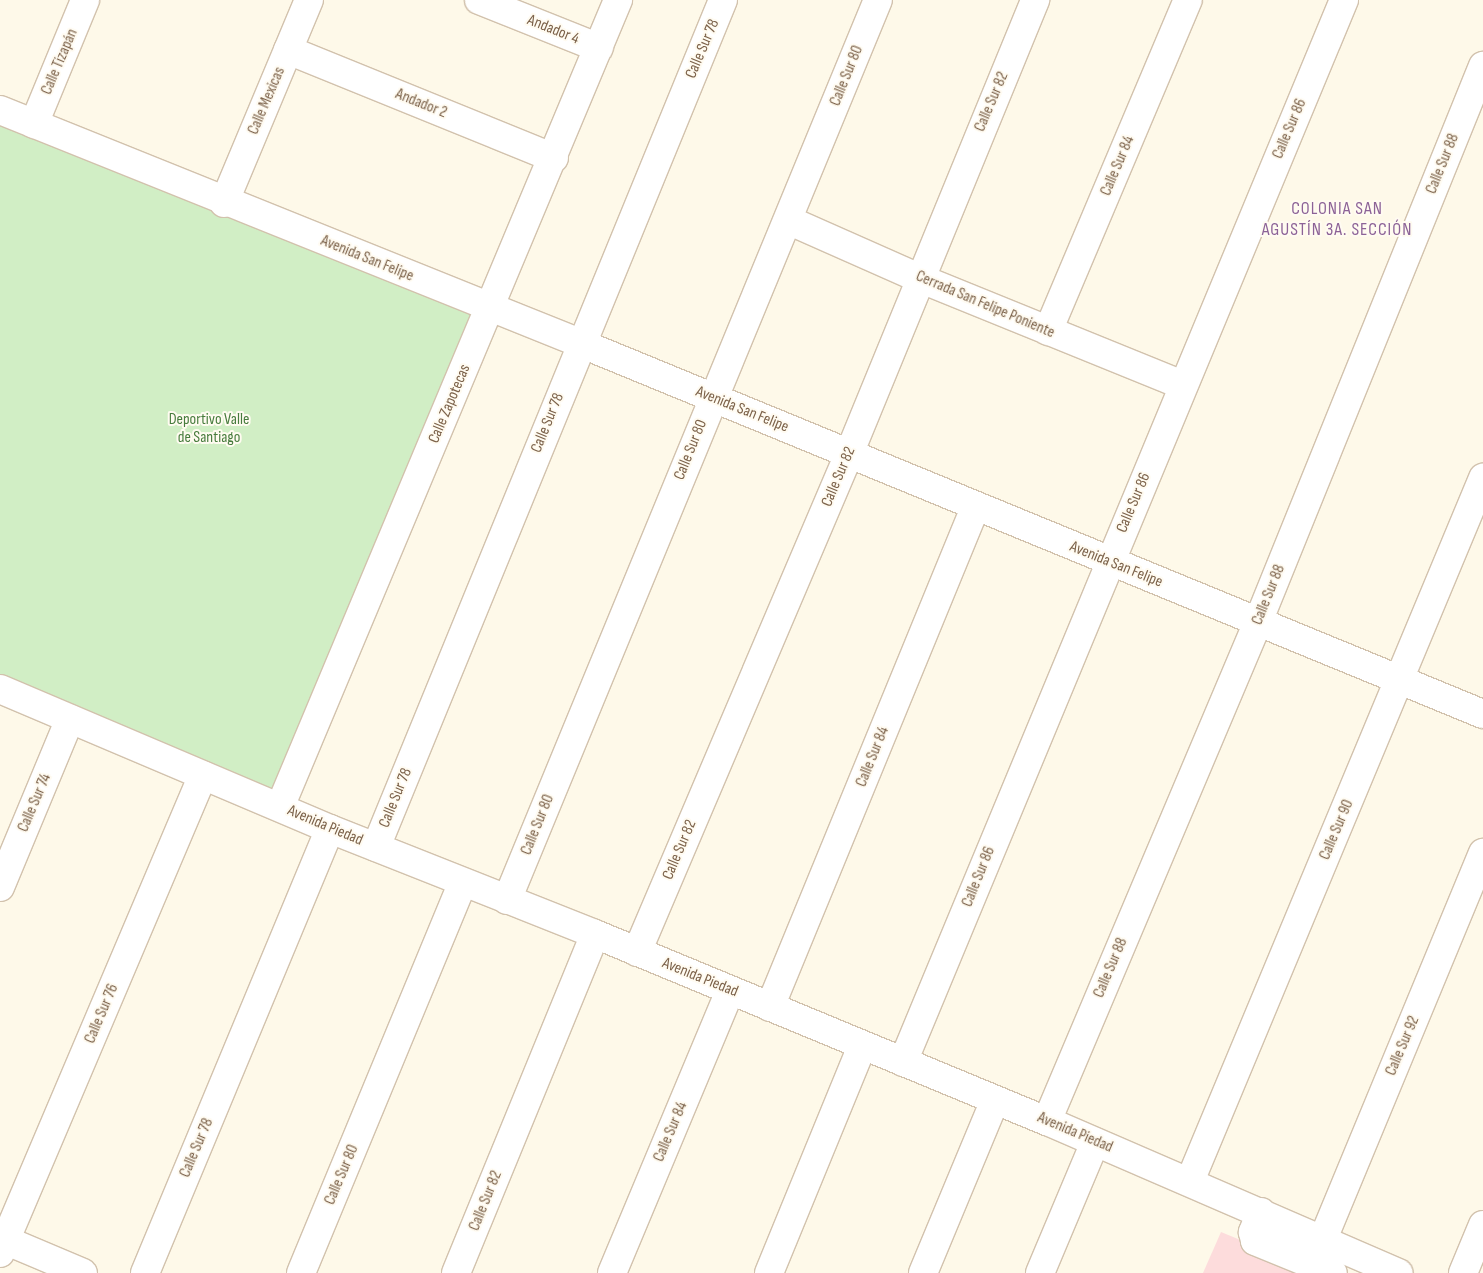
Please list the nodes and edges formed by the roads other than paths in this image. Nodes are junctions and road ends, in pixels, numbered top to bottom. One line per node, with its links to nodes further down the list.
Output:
1 (86, 0): 14 (street, Calle Tizapán)
2 (310, 0): 11 (street, Calle Mexicas)
3 (479, 0): 10 (street, Andador 4)
4 (618, 0): 10 (street, Calle Zapotecas)
5 (723, 0): 21 (street, Calle Sur 78)
6 (878, 0): 17 (street, Calle Sur 80)
7 (1035, 0): 18 (street, Calle Sur 82)
8 (1188, 0): 20 (street, Calle Sur 84)
9 (1344, 0): 22 (street, Calle Sur 86)
10 (599, 48): 15 (street, Calle Zapotecas)
11 (288, 50): 15 (street, Andador 2); 16 (street, Calle Mexicas)
12 (1483, 66): 29 (street, Calle Sur 88)
13 (0, 110): 14 (street, Avenida San Felipe)
14 (34, 124): 16 (street, Avenida San Felipe)
15 (554, 158): 19 (street, Calle Zapotecas)
16 (224, 203): 19 (street, Avenida San Felipe)
17 (788, 220): 18 (street, Cerrada San Felipe Poniente); 23 (street, Calle Sur 80)
18 (919, 278): 20 (street, Cerrada San Felipe Poniente); 24 (street, Calle Sur 82)
19 (490, 308): 21 (street, Avenida San Felipe); 35 (street, Calle Zapotecas)
20 (1048, 331): 22 (street, Cerrada San Felipe Poniente)
21 (580, 343): 23 (street, Avenida San Felipe); 37 (street, Calle Sur 78)
22 (1183, 385): 28 (street, Calle Sur 86)
23 (713, 398): 24 (street, Avenida San Felipe); 41 (street, Calle Sur 80)
24 (850, 454): 26 (street, Avenida San Felipe); 43 (street, Calle Sur 82)
25 (1483, 478): 27 (street, Calle Sur 90)
26 (976, 508): 28 (street, Avenida San Felipe); 45 (street, Calle Sur 84)
27 (1477, 510): 30 (street, Calle Sur 90)
28 (1109, 562): 29 (street, Avenida San Felipe); 47 (street, Calle Sur 86)
29 (1258, 622): 30 (street, Avenida San Felipe); 49 (street, Calle Sur 88)
30 (1400, 680): 32 (street, Avenida San Felipe); 51 (street, Calle Sur 90)
31 (0, 689): 33 (street, Avenida Piedad)
32 (1483, 714)
33 (70, 719): 34 (street, Avenida Piedad); 40 (street, Calle Sur 74)
34 (203, 775): 35 (street, Avenida Piedad); 55 (street, Calle Sur 76)
35 (280, 807): 36 (street, Avenida Piedad)
36 (330, 829): 37 (street, Avenida Piedad); 58 (street, Calle Sur 78)
37 (376, 847): 39 (street, Avenida Piedad)
38 (1483, 853): 54 (street, Calle Sur 92)
39 (464, 882): 41 (street, Avenida Piedad); 59 (street, Calle Sur 80)
40 (0, 887)
41 (508, 900): 42 (street, Avenida Piedad)
42 (595, 934): 43 (street, Avenida Piedad); 60 (street, Calle Sur 82)
43 (637, 952): 44 (street, Avenida Piedad)
44 (730, 991): 45 (street, Avenida Piedad); 61 (street, Calle Sur 84)
45 (770, 1007): 46 (street, Avenida Piedad)
46 (862, 1046): 47 (street, Avenida Piedad); 62 (street)
47 (903, 1062): 48 (street, Avenida Piedad)
48 (995, 1100): 49 (street, Avenida Piedad); 63 (street)
49 (1047, 1121): 50 (street, Avenida Piedad)
50 (1095, 1142): 51 (street, Avenida Piedad); 64 (street)
51 (1190, 1181): 52 (street, Avenida Piedad)
52 (1261, 1212): 54 (street, Avenida Piedad); 65 (street)
53 (1483, 1225): 67 (street)
54 (1322, 1239): 56 (street, Avenida Piedad)
55 (2, 1244): 57 (street)
56 (1361, 1265): 66 (street, Avenida Piedad)
57 (83, 1273)
58 (145, 1273)
59 (301, 1273)
60 (456, 1273)
61 (612, 1273)
62 (769, 1273)
63 (923, 1273)
64 (1040, 1273)
65 (1333, 1273)
66 (1399, 1273)
67 (1463, 1273)

